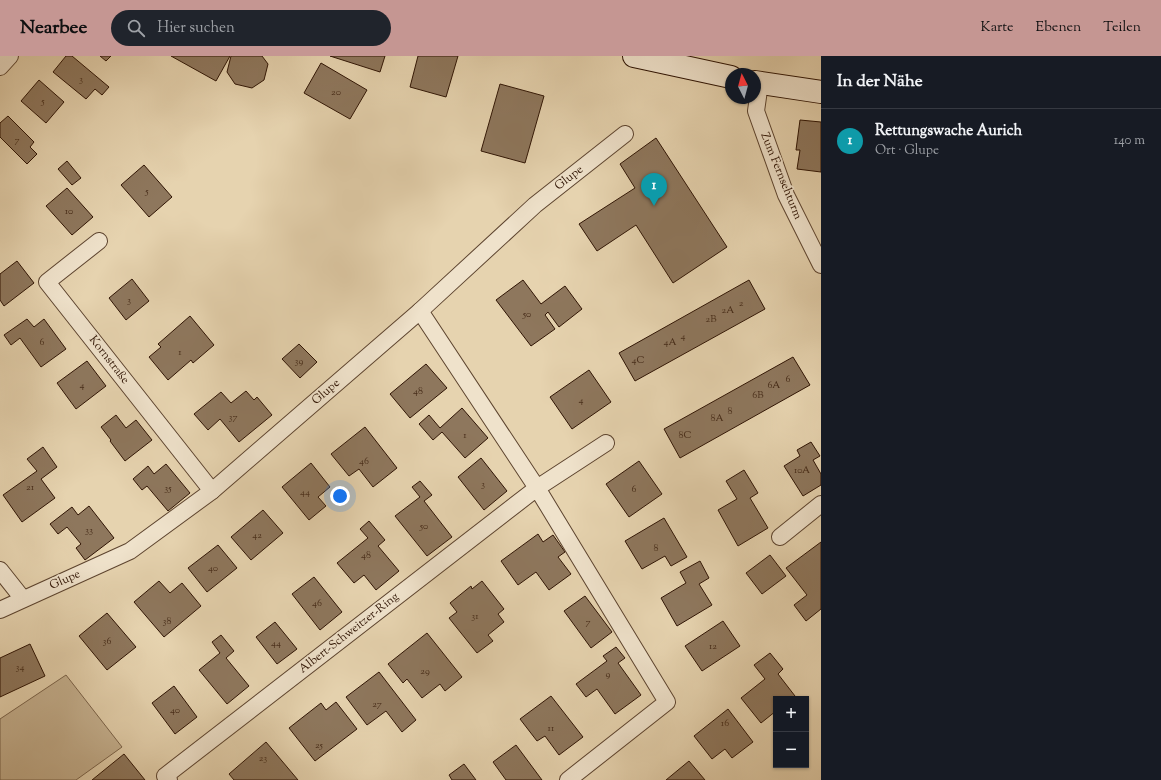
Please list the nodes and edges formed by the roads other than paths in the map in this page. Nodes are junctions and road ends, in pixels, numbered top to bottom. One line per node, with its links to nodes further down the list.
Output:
1 (10, 56): 3 (street)
2 (634, 56): 4 (main road)
3 (0, 67)
4 (725, 76)
5 (761, 83): 6 (main road)
6 (821, 92)
7 (756, 104): 10 (street, Zum Fernsehturm)
8 (625, 134): 11 (street, Glupe)
9 (99, 241): 14 (street, Kornstraße)
10 (821, 265)
11 (420, 311): 13 (street); 14 (street, Glupe)
12 (606, 443): 13 (street, Albert-Schweitzer-Ring)
13 (537, 488): 20 (street, Albert-Schweitzer-Ring); 21 (street)
14 (212, 491): 18 (street, Glupe)
15 (821, 504): 16 (street)
16 (780, 537)
17 (0, 570): 18 (street)
18 (23, 599): 19 (street, Glupe)
19 (0, 610)
20 (169, 780)
21 (568, 780)

